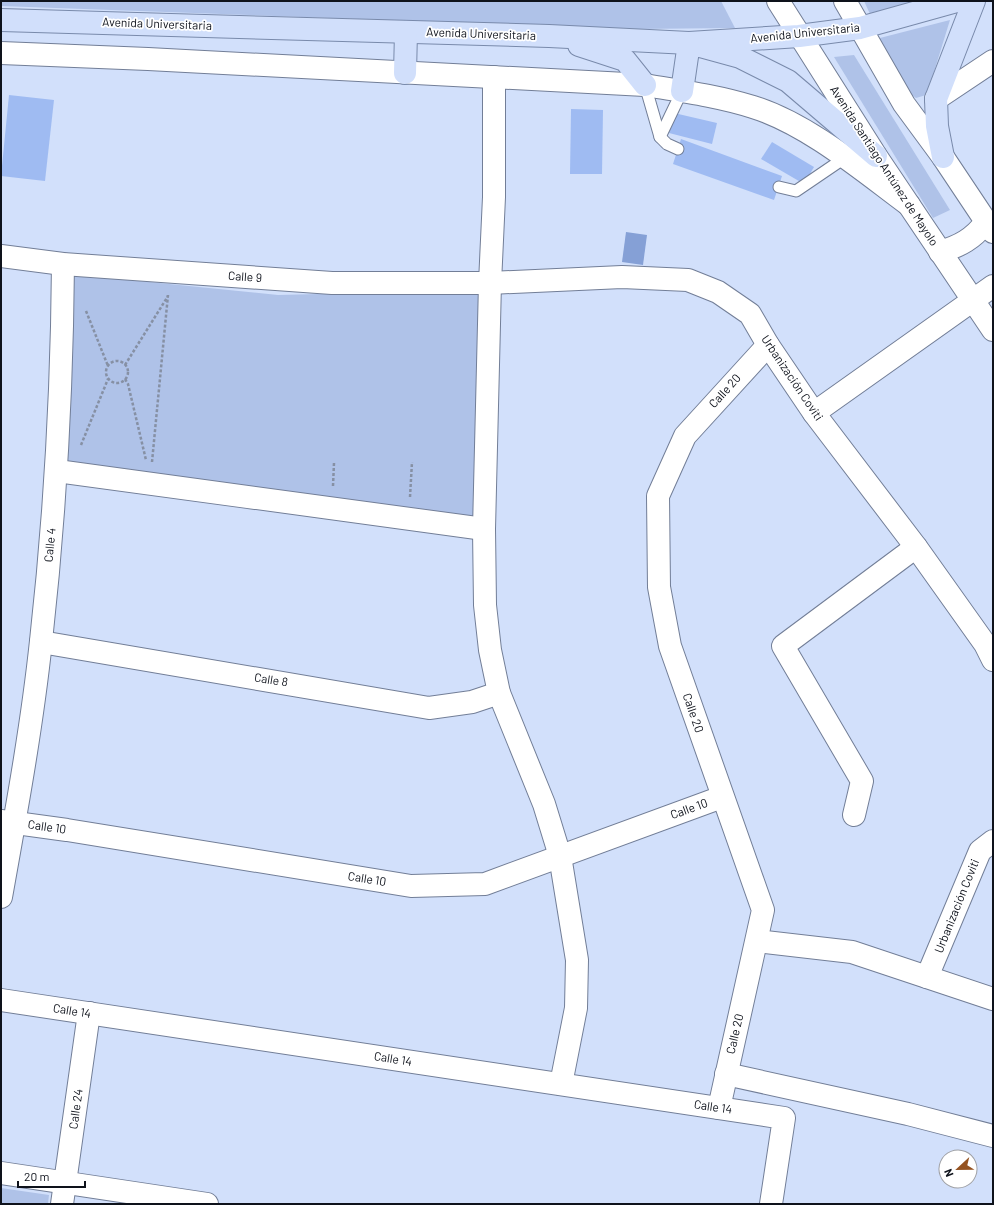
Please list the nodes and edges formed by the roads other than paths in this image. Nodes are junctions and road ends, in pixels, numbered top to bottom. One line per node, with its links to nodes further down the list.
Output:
1 (778, 1): 9 (street, Avenida Santiago Antúnez de Mayolo)
2 (845, 1): 6 (street)
3 (957, 1): 6 (main road, Avenida Universitaria)
4 (974, 1): 17 (main road)
5 (1, 20): 7 (main road, Avenida Universitaria)
6 (860, 28): 9 (main road, Avenida Universitaria); 22 (street)
7 (406, 32): 8 (main road, Avenida Universitaria); 13 (main road)
8 (549, 36): 10 (main road, Avenida Universitaria); 15 (main road)
9 (799, 36): 10 (main road, Avenida Universitaria); 20 (street, Avenida Santiago Antúnez de Mayolo)
10 (689, 43): 16 (main road); 20 (main road)
11 (1, 53): 13 (street)
12 (993, 61): 17 (street)
13 (405, 73): 14 (street)
14 (494, 77): 15 (street); 29 (street)
15 (646, 86): 16 (street); 18 (lane)
16 (682, 92): 18 (lane); 21 (street)
17 (936, 99): 22 (main road)
18 (660, 137): 19 (lane)
19 (678, 149)
20 (876, 156): 24 (street, Avenida Santiago Antúnez de Mayolo)
21 (846, 157): 23 (lane); 24 (street)
22 (943, 157): 25 (street)
23 (779, 187)
24 (909, 205): 26 (street, Avenida Santiago Antúnez de Mayolo)
25 (990, 227): 26 (street)
26 (940, 252): 31 (street, Avenida Santiago Antúnez de Mayolo)
27 (1, 256): 28 (street, Calle 9)
28 (64, 264): 29 (street, Calle 9); 35 (street, Calle 4)
29 (490, 283): 33 (street, Urbanización Coviti); 36 (street)
30 (993, 286): 31 (street)
31 (972, 299): 32 (street, Avenida Santiago Antúnez de Mayolo); 34 (street)
32 (993, 330)
33 (768, 345): 34 (street, Urbanización Coviti); 41 (street, Calle 20)
34 (814, 413): 37 (street, Urbanización Coviti)
35 (57, 471): 36 (street); 38 (street, Calle 4)
36 (484, 529): 40 (street)
37 (916, 547): 39 (street, Urbanización Coviti); 42 (street)
38 (41, 642): 40 (street, Calle 8); 43 (street, Calle 4)
39 (993, 660)
40 (500, 693): 45 (street)
41 (722, 797): 45 (street, Calle 10); 47 (street, Calle 20)
42 (854, 815)
43 (7, 822): 45 (street, Calle 10); 46 (street)
44 (993, 841): 48 (street, Urbanización Coviti)
45 (560, 856): 53 (street)
46 (1, 897)
47 (757, 941): 48 (street); 52 (street, Calle 20)
48 (927, 977): 49 (street)
49 (993, 999)
50 (1, 1000): 51 (street, Calle 14)
51 (89, 1013): 53 (street, Calle 14); 57 (street, Calle 24)
52 (726, 1074): 54 (street, Calle 20); 55 (street)
53 (561, 1084): 54 (street, Calle 14)
54 (719, 1108): 60 (street, Calle 14)
55 (993, 1136)
56 (1, 1173): 57 (street)
57 (65, 1182): 58 (street, Calle 24); 59 (street)
58 (62, 1204)
59 (207, 1204)
60 (772, 1204)

